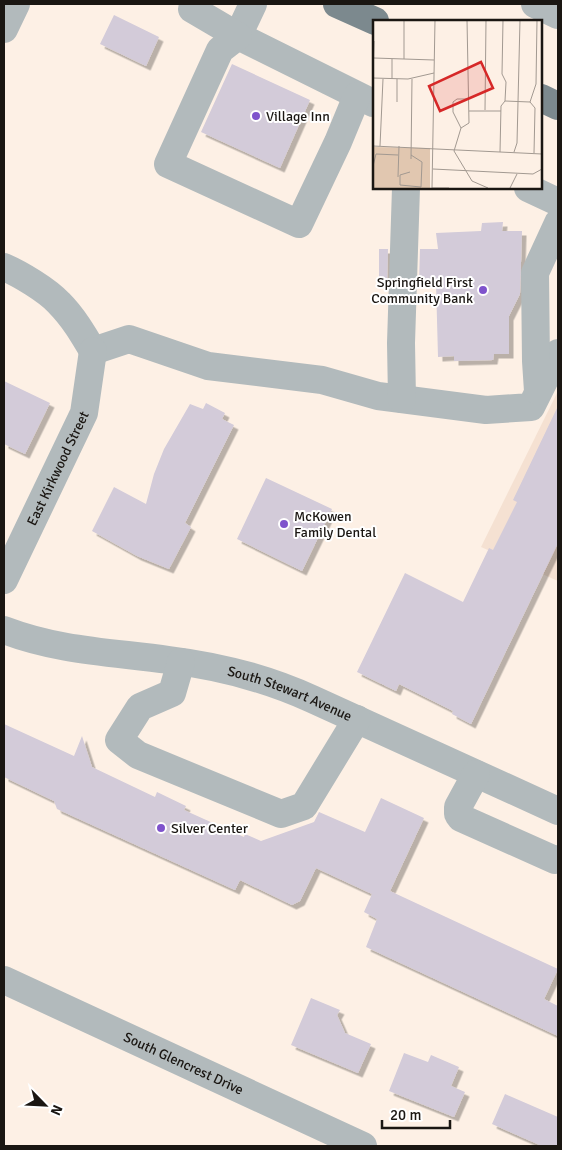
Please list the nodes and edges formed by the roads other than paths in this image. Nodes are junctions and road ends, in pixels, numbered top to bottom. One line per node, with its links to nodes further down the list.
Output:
1 (16, 4): 8 (street)
2 (253, 4): 9 (street)
3 (337, 4): 7 (main road)
4 (535, 4): 6 (street)
5 (189, 5): 9 (street)
6 (558, 15)
7 (373, 20)
8 (4, 29)
9 (238, 36): 11 (street); 11 (street)
10 (542, 98): 12 (main road)
11 (366, 99)
12 (558, 106)
13 (406, 189): 21 (street)
14 (530, 189): 15 (street)
15 (558, 202)
16 (558, 223): 20 (street)
17 (4, 267): 18 (street)
18 (92, 351): 21 (street); 22 (street, East Kirkwood Street)
19 (558, 353): 20 (street)
20 (538, 393): 21 (street)
21 (402, 399)
22 (4, 580)
23 (4, 630): 24 (street, South Stewart Avenue)
24 (181, 662): 25 (street, South Stewart Avenue); 25 (street)
25 (358, 719): 26 (street, South Stewart Avenue)
26 (476, 774): 27 (street, South Stewart Avenue); 28 (street)
27 (558, 811)
28 (558, 859)
29 (4, 980): 30 (street, South Glencrest Drive)
30 (362, 1146)

